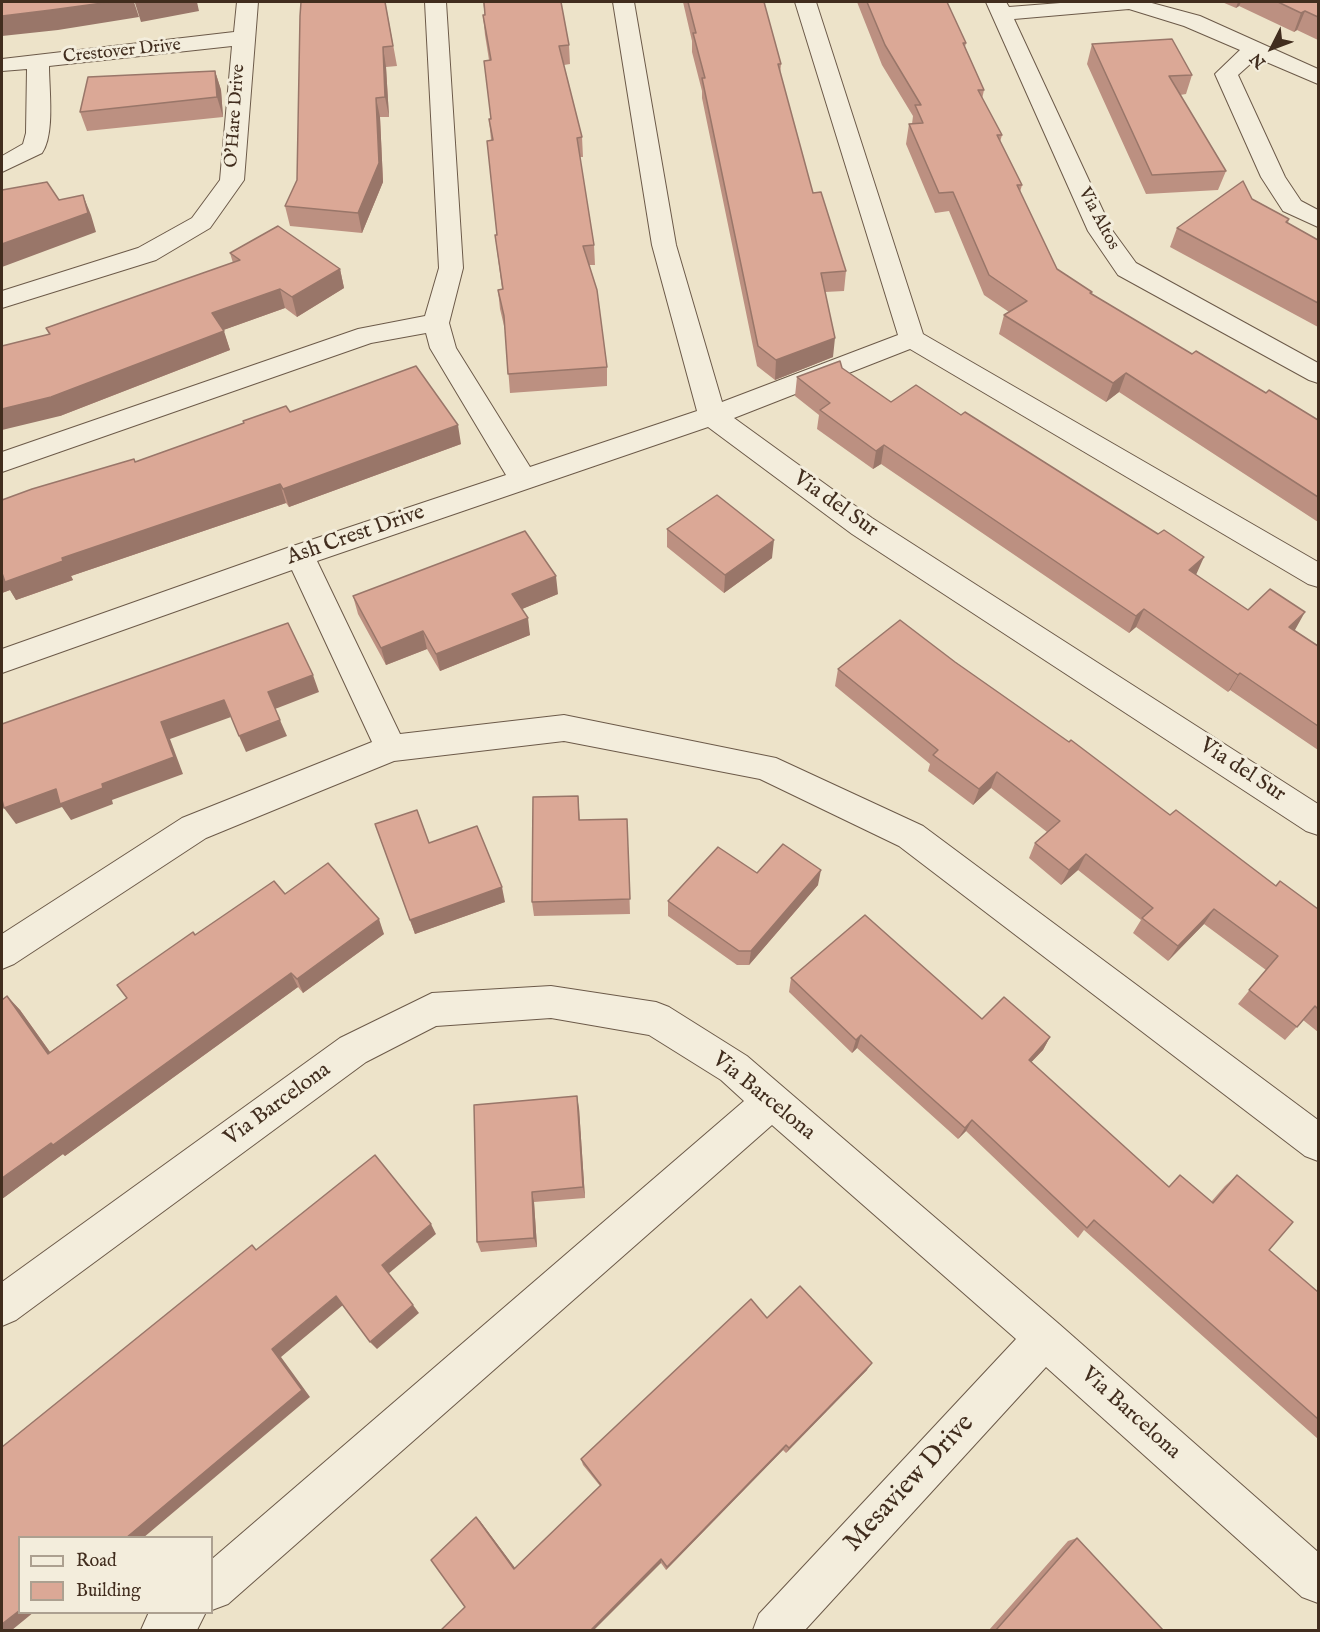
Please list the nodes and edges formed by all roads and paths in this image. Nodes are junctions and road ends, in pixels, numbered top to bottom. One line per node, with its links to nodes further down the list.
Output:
1 (247, 2): 6 (street, O'Hare Drive)
2 (435, 2): 14 (street)
3 (623, 2): 17 (street)
4 (806, 2): 15 (street)
5 (998, 8): 7 (street); 16 (street, Via Altos)
6 (242, 38): 8 (street, Crestover Drive); 13 (street, O'Hare Drive)
7 (1255, 49): 10 (street); 12 (street)
8 (38, 61): 9 (street, Crestover Drive); 11 (street)
9 (2, 65)
10 (1318, 77)
11 (2, 165)
12 (1318, 219)
13 (2, 300)
14 (436, 323): 18 (street); 19 (street)
15 (912, 339): 17 (street, Ash Crest Drive); 21 (street)
16 (1318, 374)
17 (712, 416): 19 (street, Ash Crest Drive); 24 (street, Via del Sur)
18 (2, 462)
19 (523, 480): 20 (street, Ash Crest Drive)
20 (300, 555): 22 (street, Ash Crest Drive); 23 (street)
21 (1318, 576)
22 (2, 661)
23 (391, 748): 25 (street); 27 (street)
24 (1318, 821)
25 (2, 953)
26 (772, 1101): 28 (street, Via Barcelona); 29 (street, Via Barcelona); 31 (street)
27 (1318, 1143)
28 (2, 1306)
29 (1045, 1338): 30 (street, Via Barcelona); 34 (street, Mesaview Drive)
30 (1318, 1581)
31 (213, 1587)
32 (182, 1614): 33 (street)
33 (163, 1630)
34 (775, 1630)

